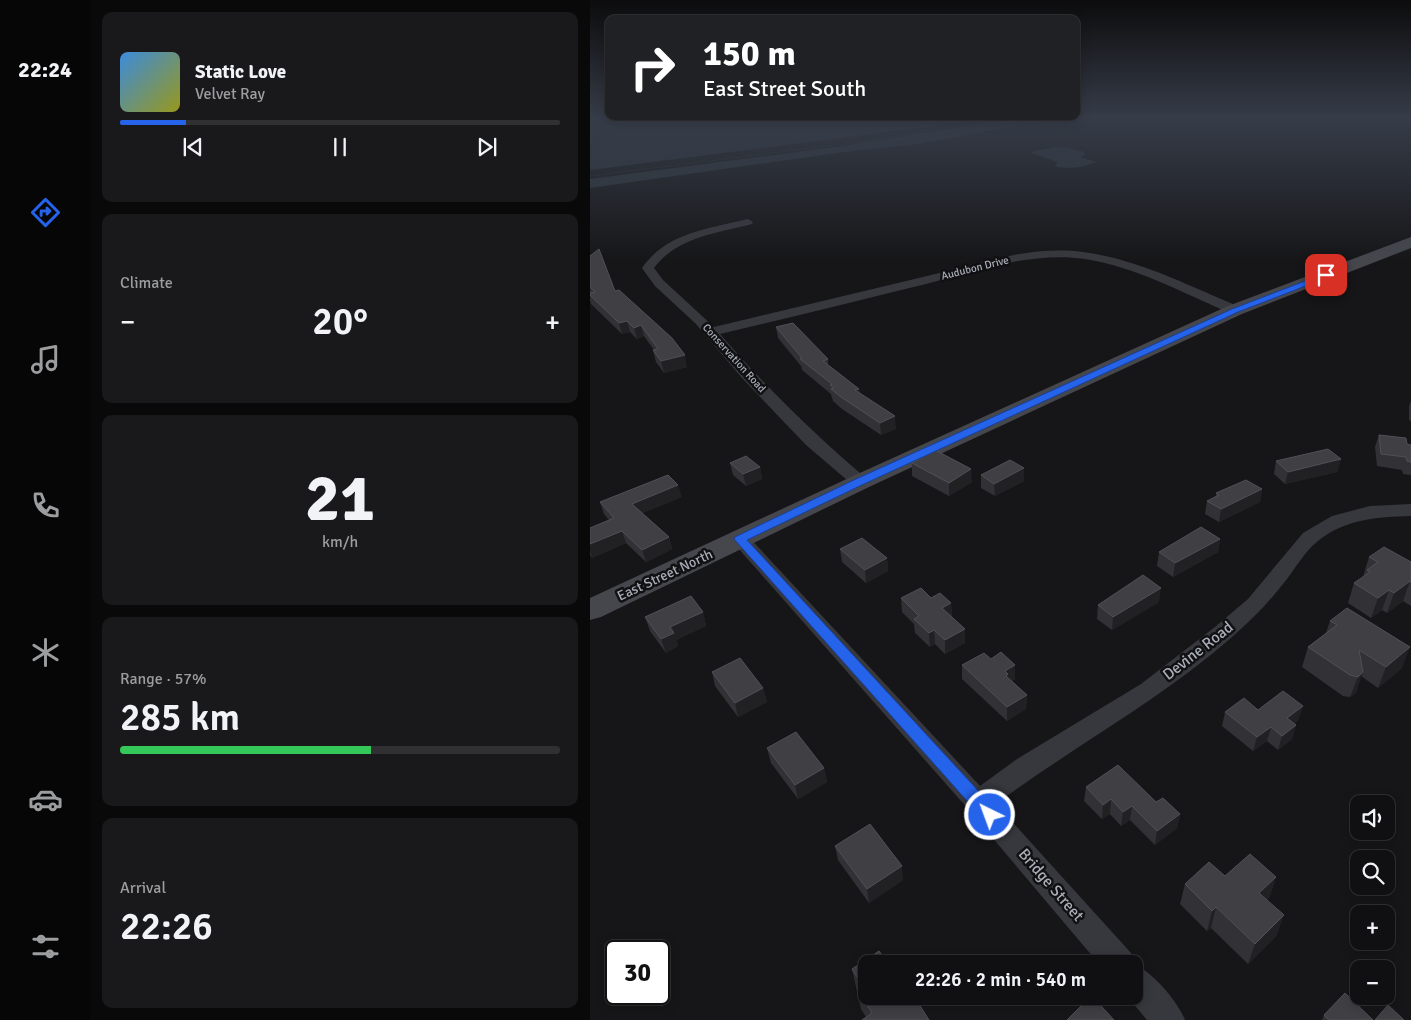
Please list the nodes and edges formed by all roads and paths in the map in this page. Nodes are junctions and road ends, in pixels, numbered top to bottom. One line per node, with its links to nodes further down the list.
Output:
1 (663, 167): 2 (path)
2 (590, 176)
3 (748, 222): 6 (street, Conservation Road)
4 (1411, 242): 5 (main road, East Street North)
5 (1235, 310): 6 (street, Audubon Drive); 7 (main road, East Street North)
6 (712, 332): 7 (street, Conservation Road)
7 (860, 482): 9 (main road, East Street North)
8 (1411, 510): 11 (street, Devine Road)
9 (740, 539): 10 (main road, East Street North); 11 (street, Bridge Street)
10 (590, 610)
11 (978, 802): 12 (street, Bridge Street)
12 (1112, 955)
13 (1143, 990): 14 (street)
14 (1169, 1020)

